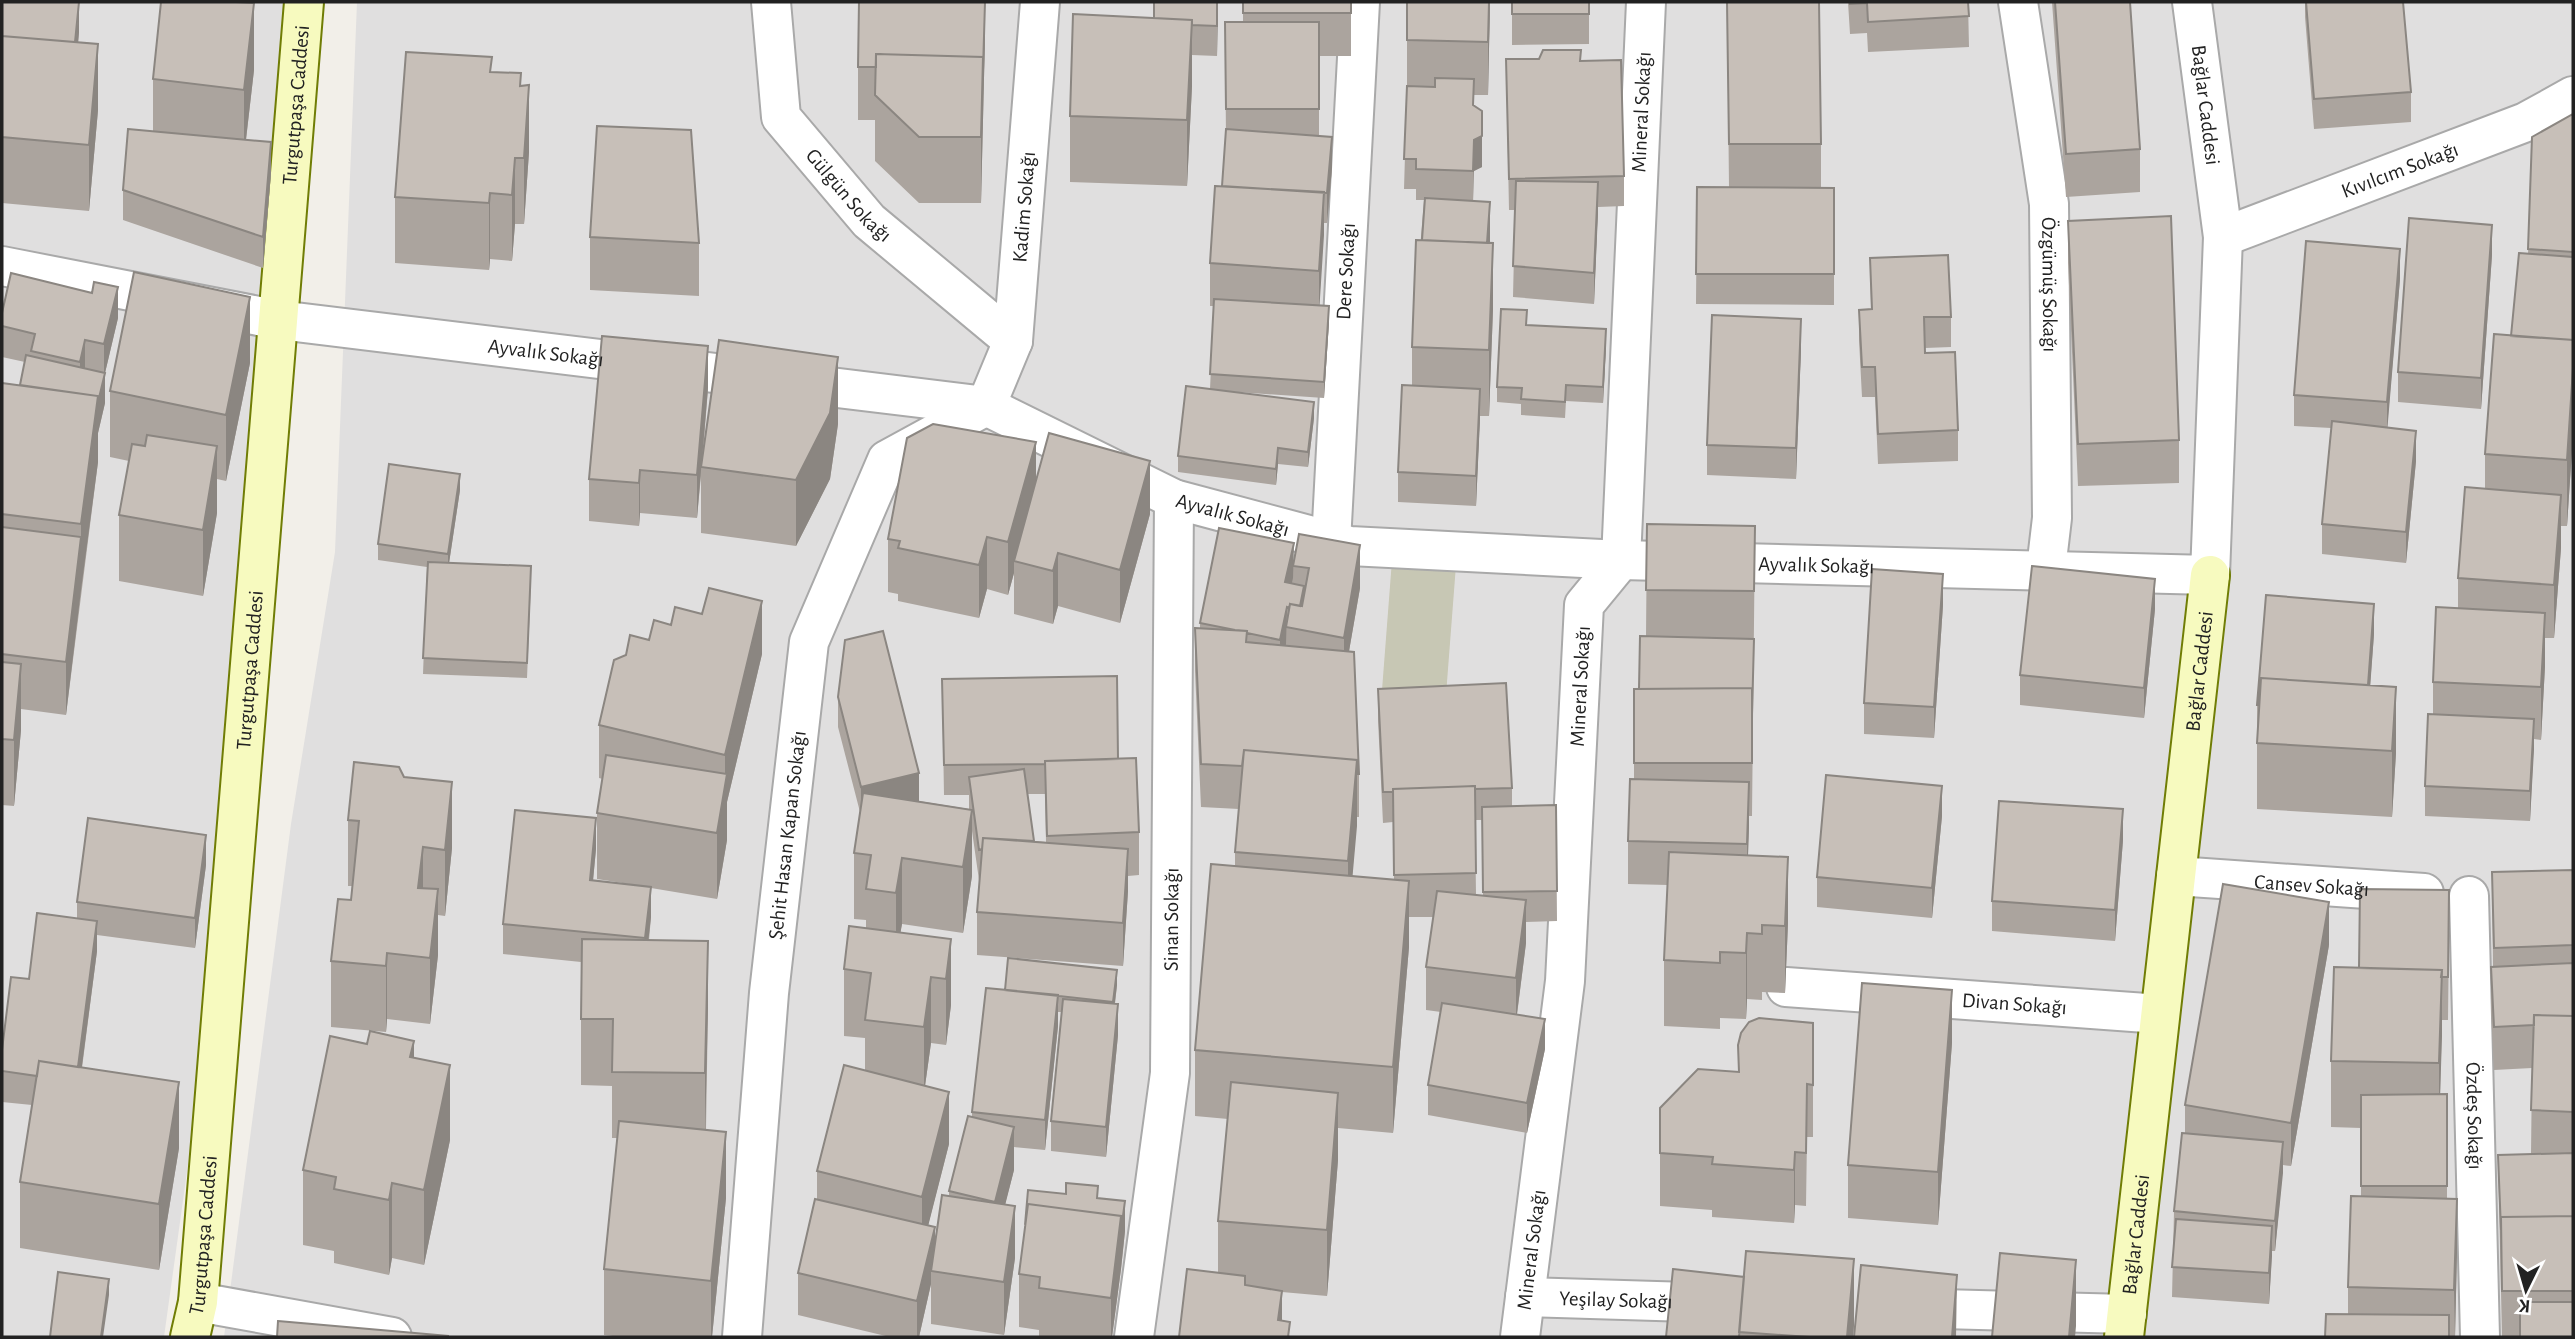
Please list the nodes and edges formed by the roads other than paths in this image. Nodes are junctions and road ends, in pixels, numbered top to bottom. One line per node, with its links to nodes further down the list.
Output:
1 (304, 2): 11 (street, Turgutpaşa Caddesi)
2 (771, 2): 12 (street, Gülgün Sokağı)
3 (1040, 2): 12 (street, Kadim Sokağı)
4 (1360, 2): 15 (street, Dere Sokağı)
5 (1646, 2): 16 (street, Mineral Sokağı)
6 (2018, 2): 17 (street, Özgümüş Sokağı)
7 (2192, 2): 9 (street, Bağlar Caddesi)
8 (2573, 96): 9 (street, Kıvılcım Sokağı)
9 (2222, 237): 18 (street, Bağlar Caddesi)
10 (2, 266): 11 (street, Ayvalık Sokağı)
11 (279, 320): 13 (street, Ayvalık Sokağı); 26 (street, Turgutpaşa Caddesi)
12 (1013, 341): 13 (street, Kadim Sokağı)
13 (986, 406): 14 (street, Ayvalık Sokağı); 29 (street, Şehit Hasan Kapan Sokağı)
14 (1174, 499): 15 (street, Ayvalık Sokağı); 30 (street, Sinan Sokağı)
15 (1331, 542): 16 (street, Ayvalık Sokağı)
16 (1621, 560): 17 (street, Ayvalık Sokağı); 23 (street, Mineral Sokağı)
17 (2046, 569): 18 (street, Ayvalık Sokağı)
18 (2210, 575): 19 (street, Bağlar Caddesi)
19 (2176, 876): 20 (street, Cansev Sokağı); 22 (street, Bağlar Caddesi)
20 (2487, 896): 32 (street, Özdeş Sokağı)
21 (1786, 987): 22 (street, Divan Sokağı)
22 (2160, 1014): 27 (street, Bağlar Caddesi)
23 (1525, 1297): 24 (street, Yeşilay Sokağı); 31 (street, Mineral Sokağı)
24 (1757, 1304)
25 (1867, 1307): 27 (street)
26 (194, 1320): 28 (street)
27 (2126, 1326)
28 (392, 1337)
29 (742, 1337)
30 (1134, 1337)
31 (1520, 1337)
32 (2480, 1337)

